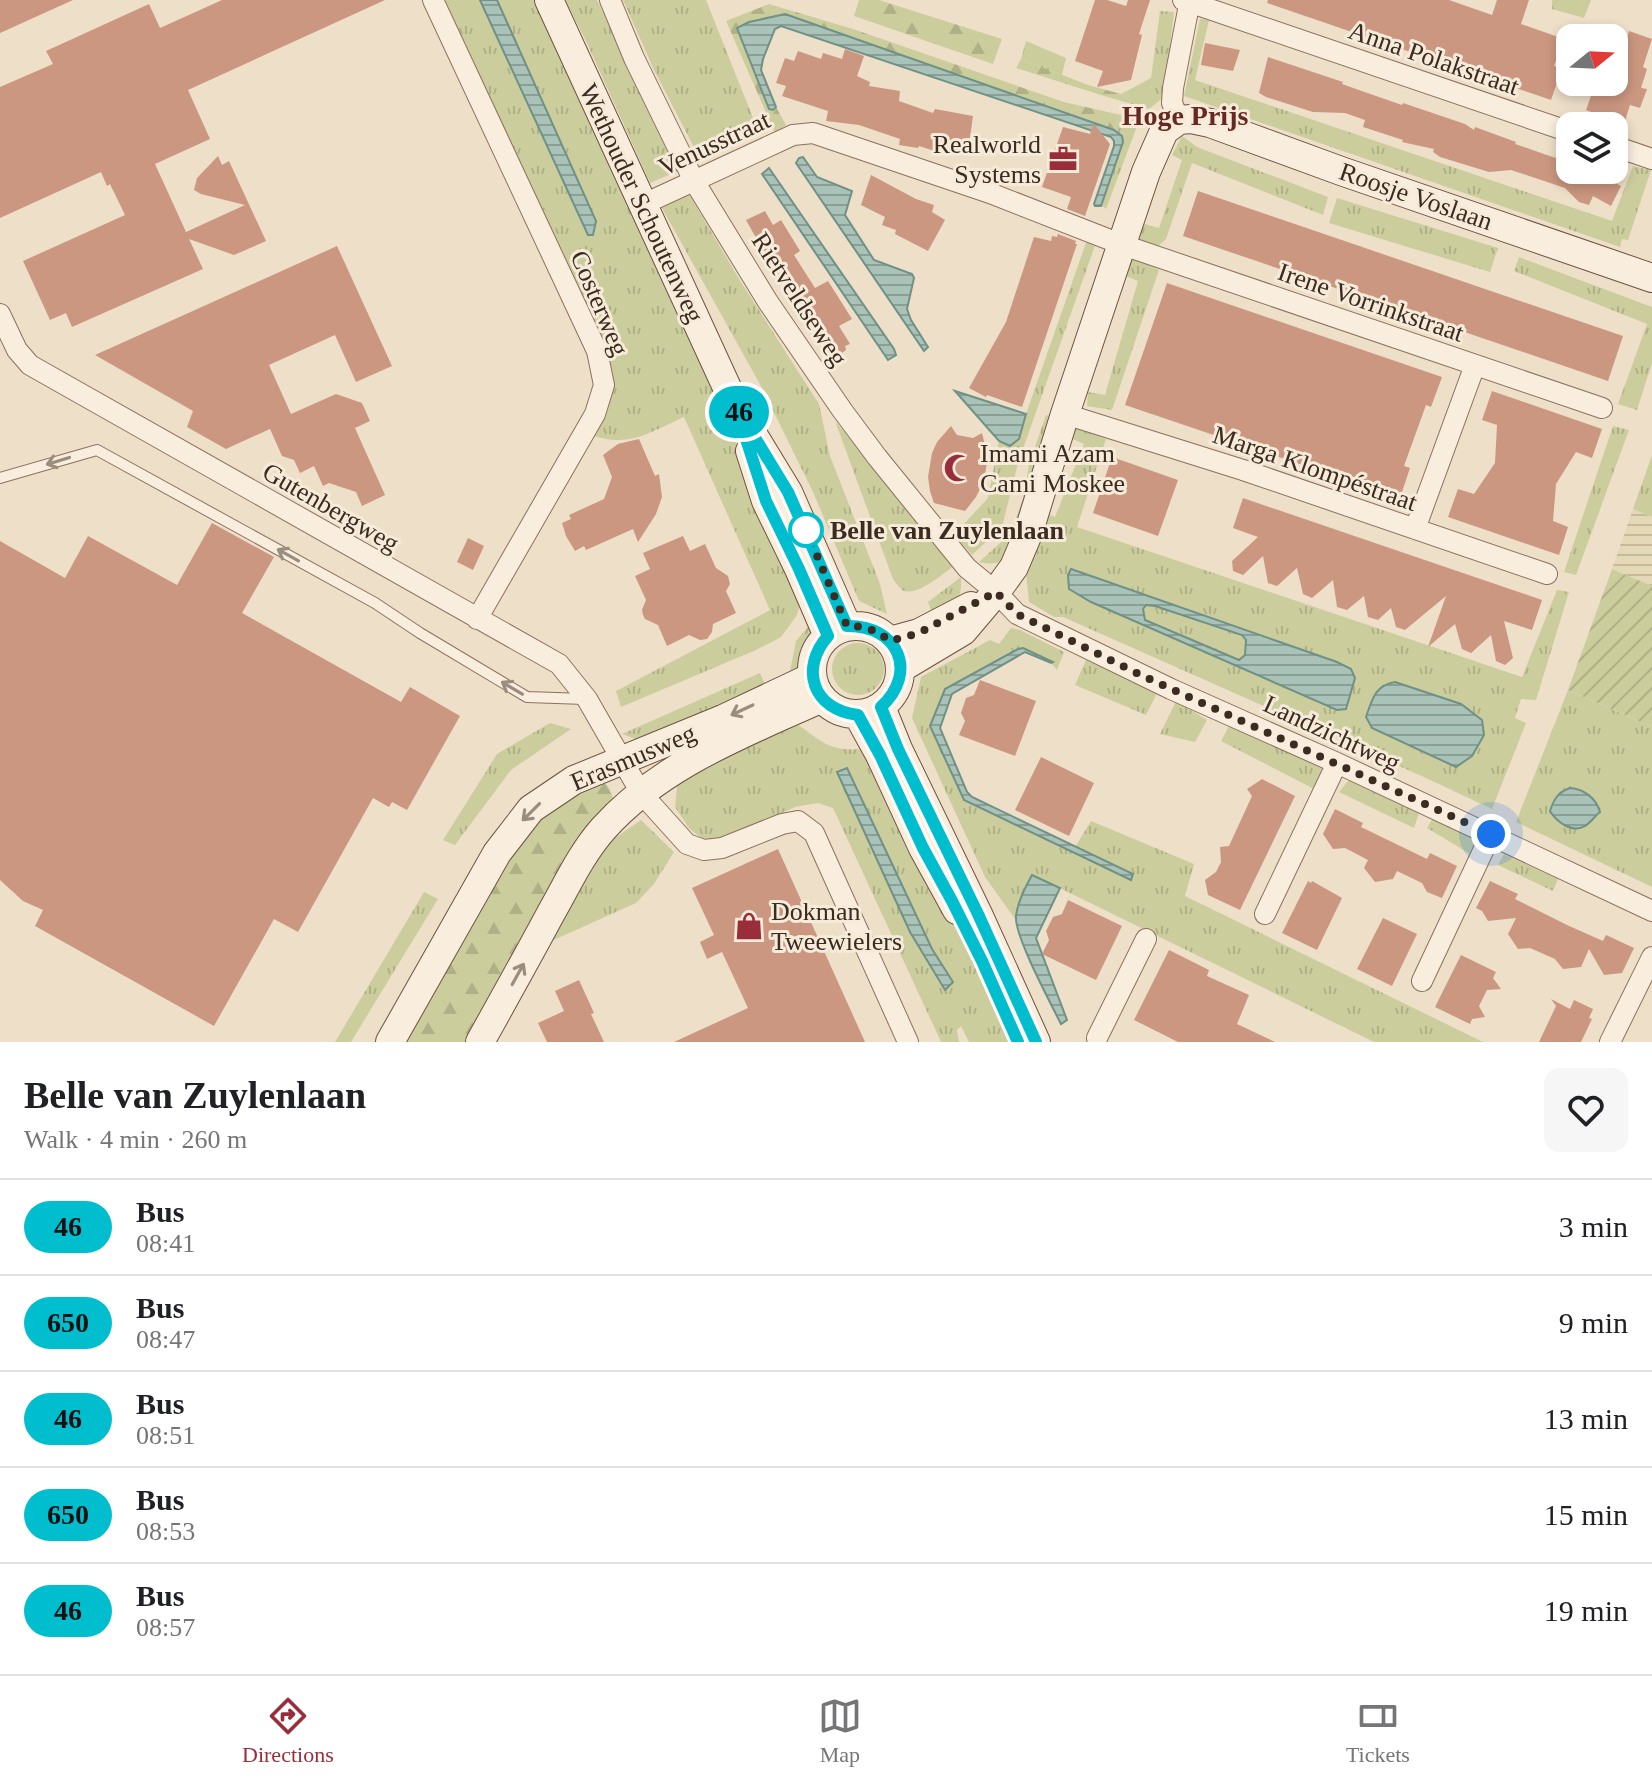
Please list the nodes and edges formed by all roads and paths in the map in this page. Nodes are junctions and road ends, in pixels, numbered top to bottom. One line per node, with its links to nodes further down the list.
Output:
1 (433, 0): 21 (street, Costerweg)
2 (549, 0): 10 (street, Wethouder Schoutenweg)
3 (610, 0): 9 (street, Rietveldseweg)
4 (1187, 1): 5 (street); 6 (street, Anna Polakstraat)
5 (1179, 120): 11 (street); 12 (street, Roosje Voslaan)
6 (1556, 127)
7 (1628, 151): 8 (street)
8 (1652, 159)
9 (694, 181): 10 (street, Venusstraat); 11 (street, Venusstraat); 20 (street, Rietveldseweg)
10 (644, 204): 22 (street, Wethouder Schoutenweg)
11 (1123, 245): 14 (street, Irene Vorrinkstraat); 16 (street)
12 (1652, 278)
13 (0, 314): 21 (street, Gutenbergweg)
14 (1475, 365): 15 (street, Irene Vorrinkstraat); 18 (street)
15 (1602, 408)
16 (1065, 414): 18 (street, Marga Klompéstraat); 20 (street)
17 (0, 478): 26 (lane, one-way to 17)
18 (1415, 529): 19 (street, Marga Klompéstraat)
19 (1547, 574)
20 (996, 592): 23 (street); 24 (street); 29 (street, Landzichtweg)
21 (477, 619): 26 (street, Gutenbergweg)
22 (838, 631): 23 (street); 25 (street)
23 (890, 641): 24 (street)
24 (901, 668): 27 (street)
25 (817, 688): 27 (street); 28 (street, Erasmusweg, one-way to 28); 30 (street, Erasmusweg)
26 (587, 699): 28 (street, Gutenbergweg)
27 (870, 711): 41 (street); 42 (street)
28 (622, 761): 30 (street, Gutenbergweg); 38 (street, Erasmusweg, one-way to 38)
29 (1337, 763): 31 (street, Landzichtweg); 33 (street)
30 (641, 793): 39 (street, Erasmusweg, one-way to 30); 40 (street, Gutenbergweg)
31 (1491, 834): 32 (street, Landzichtweg); 36 (street)
32 (1652, 911)
33 (1265, 914)
34 (1146, 939): 37 (street)
35 (1652, 957): 43 (street)
36 (1422, 981)
37 (1098, 1041)
38 (390, 1042)
39 (480, 1042)
40 (908, 1042)
41 (1018, 1042)
42 (1036, 1042)
43 (1610, 1042)

